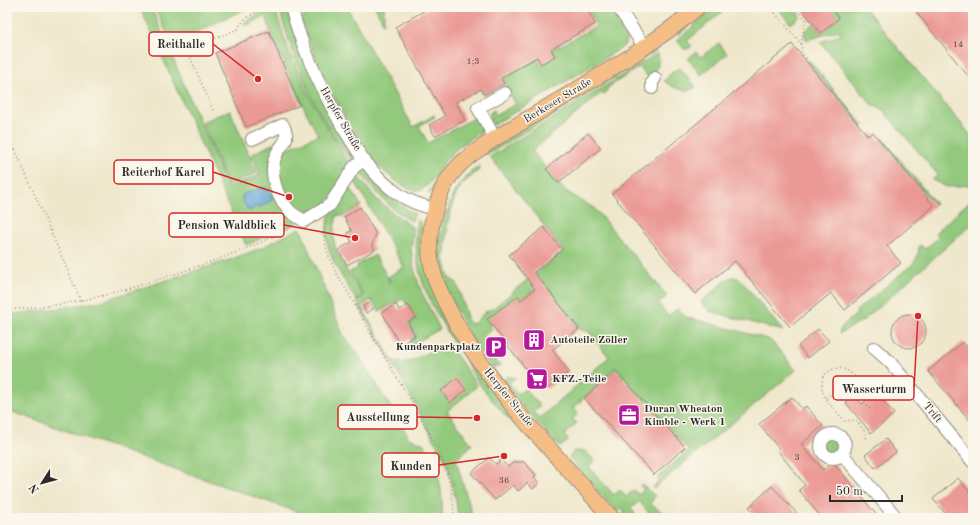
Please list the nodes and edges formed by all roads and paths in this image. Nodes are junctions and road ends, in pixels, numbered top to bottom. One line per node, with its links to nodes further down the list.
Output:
1 (260, 7): 15 (path)
2 (291, 7): 19 (street, Herpfer Straße)
3 (618, 7): 12 (street)
4 (698, 7): 12 (main road, Berkeser Straße)
5 (770, 7): 8 (path)
6 (780, 7): 8 (path)
7 (790, 7): 9 (path)
8 (774, 12): 11 (path)
9 (806, 20): 10 (path); 11 (path)
10 (810, 20)
11 (802, 45): 13 (path)
12 (645, 48): 17 (main road, Berkeser Straße)
13 (804, 59)
14 (505, 93): 17 (street)
15 (213, 110)
16 (7, 131): 23 (path)
17 (495, 138): 21 (main road, Berkeser Straße)
18 (252, 139): 22 (street)
19 (364, 160): 20 (street); 21 (street, Herpfer Straße)
20 (330, 205): 22 (street); 32 (path)
21 (436, 209): 33 (main road, Herpfer Straße)
22 (304, 221): 23 (path)
23 (81, 301): 24 (path)
24 (7, 310)
25 (874, 348): 31 (street, Trift)
26 (854, 376): 27 (path); 27 (path); 28 (path)
27 (826, 398): 29 (path)
28 (870, 409)
29 (866, 438)
30 (842, 454): 34 (street)
31 (973, 462)
32 (454, 518)
33 (612, 518)
34 (897, 518)

